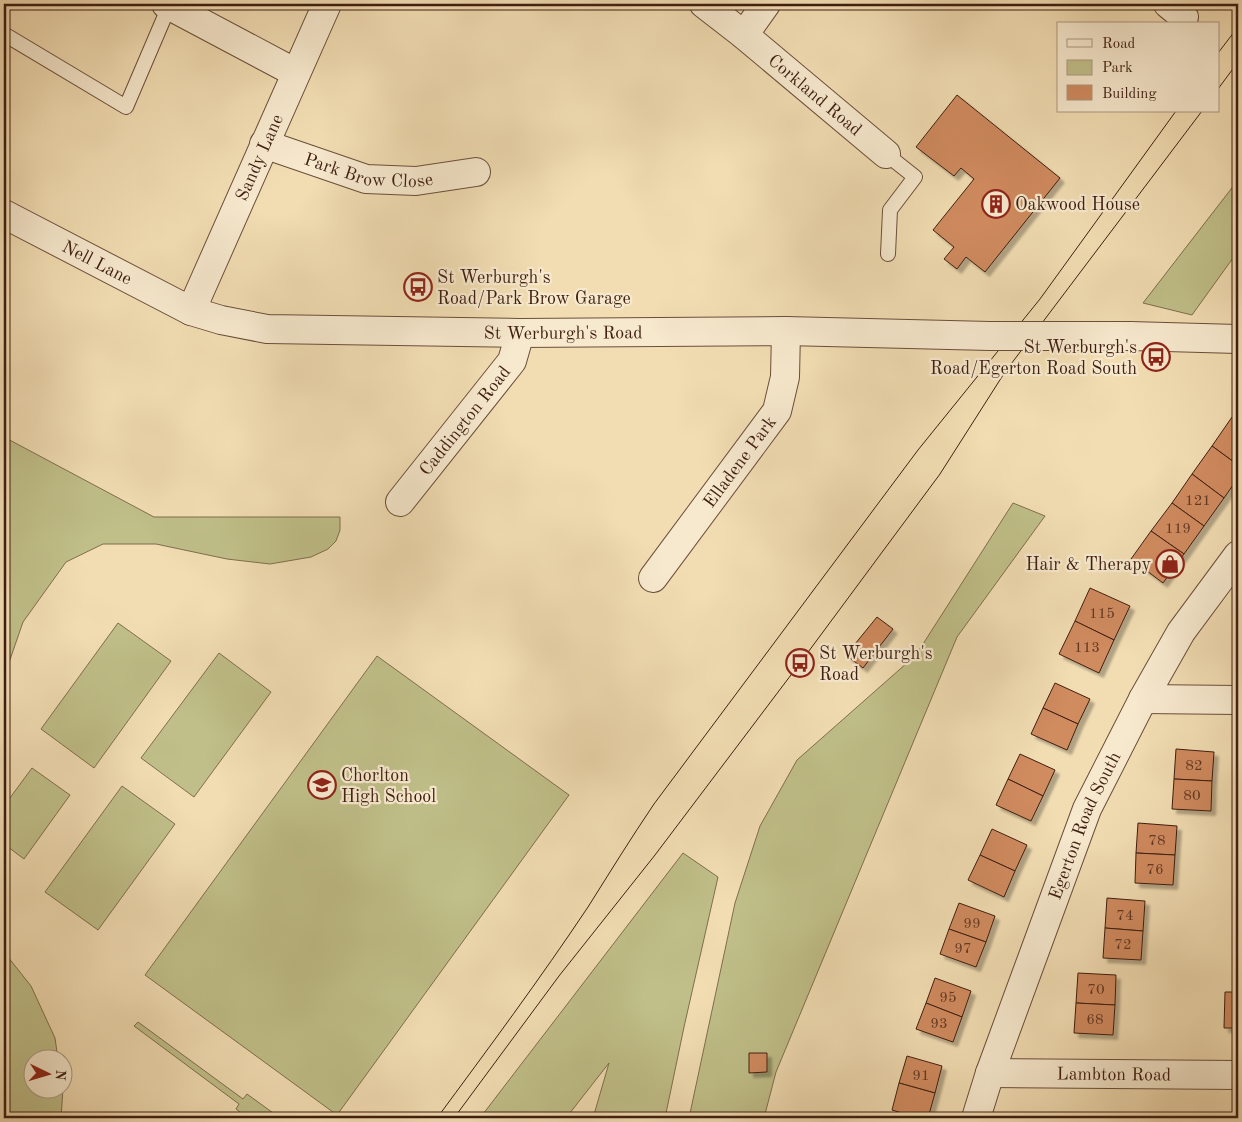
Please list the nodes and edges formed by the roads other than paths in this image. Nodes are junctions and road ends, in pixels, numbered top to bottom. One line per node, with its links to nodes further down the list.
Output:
1 (168, 4): 5 (lane); 7 (street)
2 (327, 4): 7 (street, Sandy Lane)
3 (704, 4): 6 (street, Corkland Road)
4 (766, 4): 6 (street)
5 (4, 34)
6 (744, 35): 9 (street, Corkland Road)
7 (296, 73): 8 (street, Sandy Lane)
8 (264, 144): 10 (street, Park Brow Close); 13 (street, Sandy Lane)
9 (886, 154): 12 (lane)
10 (476, 172)
11 (4, 214): 13 (street, Nell Lane)
12 (888, 254)
13 (191, 311): 15 (street, St Werburgh's Road)
14 (786, 331): 15 (street, St Werburgh's Road); 16 (street, St Werburgh's Road, bridge); 19 (street, Elladene Park)
15 (520, 334): 17 (street, Caddington Road)
16 (1238, 338)
17 (400, 502)
18 (1238, 555): 20 (street, Egerton Road South)
19 (653, 578)
20 (1143, 699): 21 (street); 22 (street, Egerton Road South)
21 (1238, 700)
22 (990, 1073): 23 (street, Lambton Road); 24 (street, Egerton Road South)
23 (1238, 1075)
24 (976, 1118)

